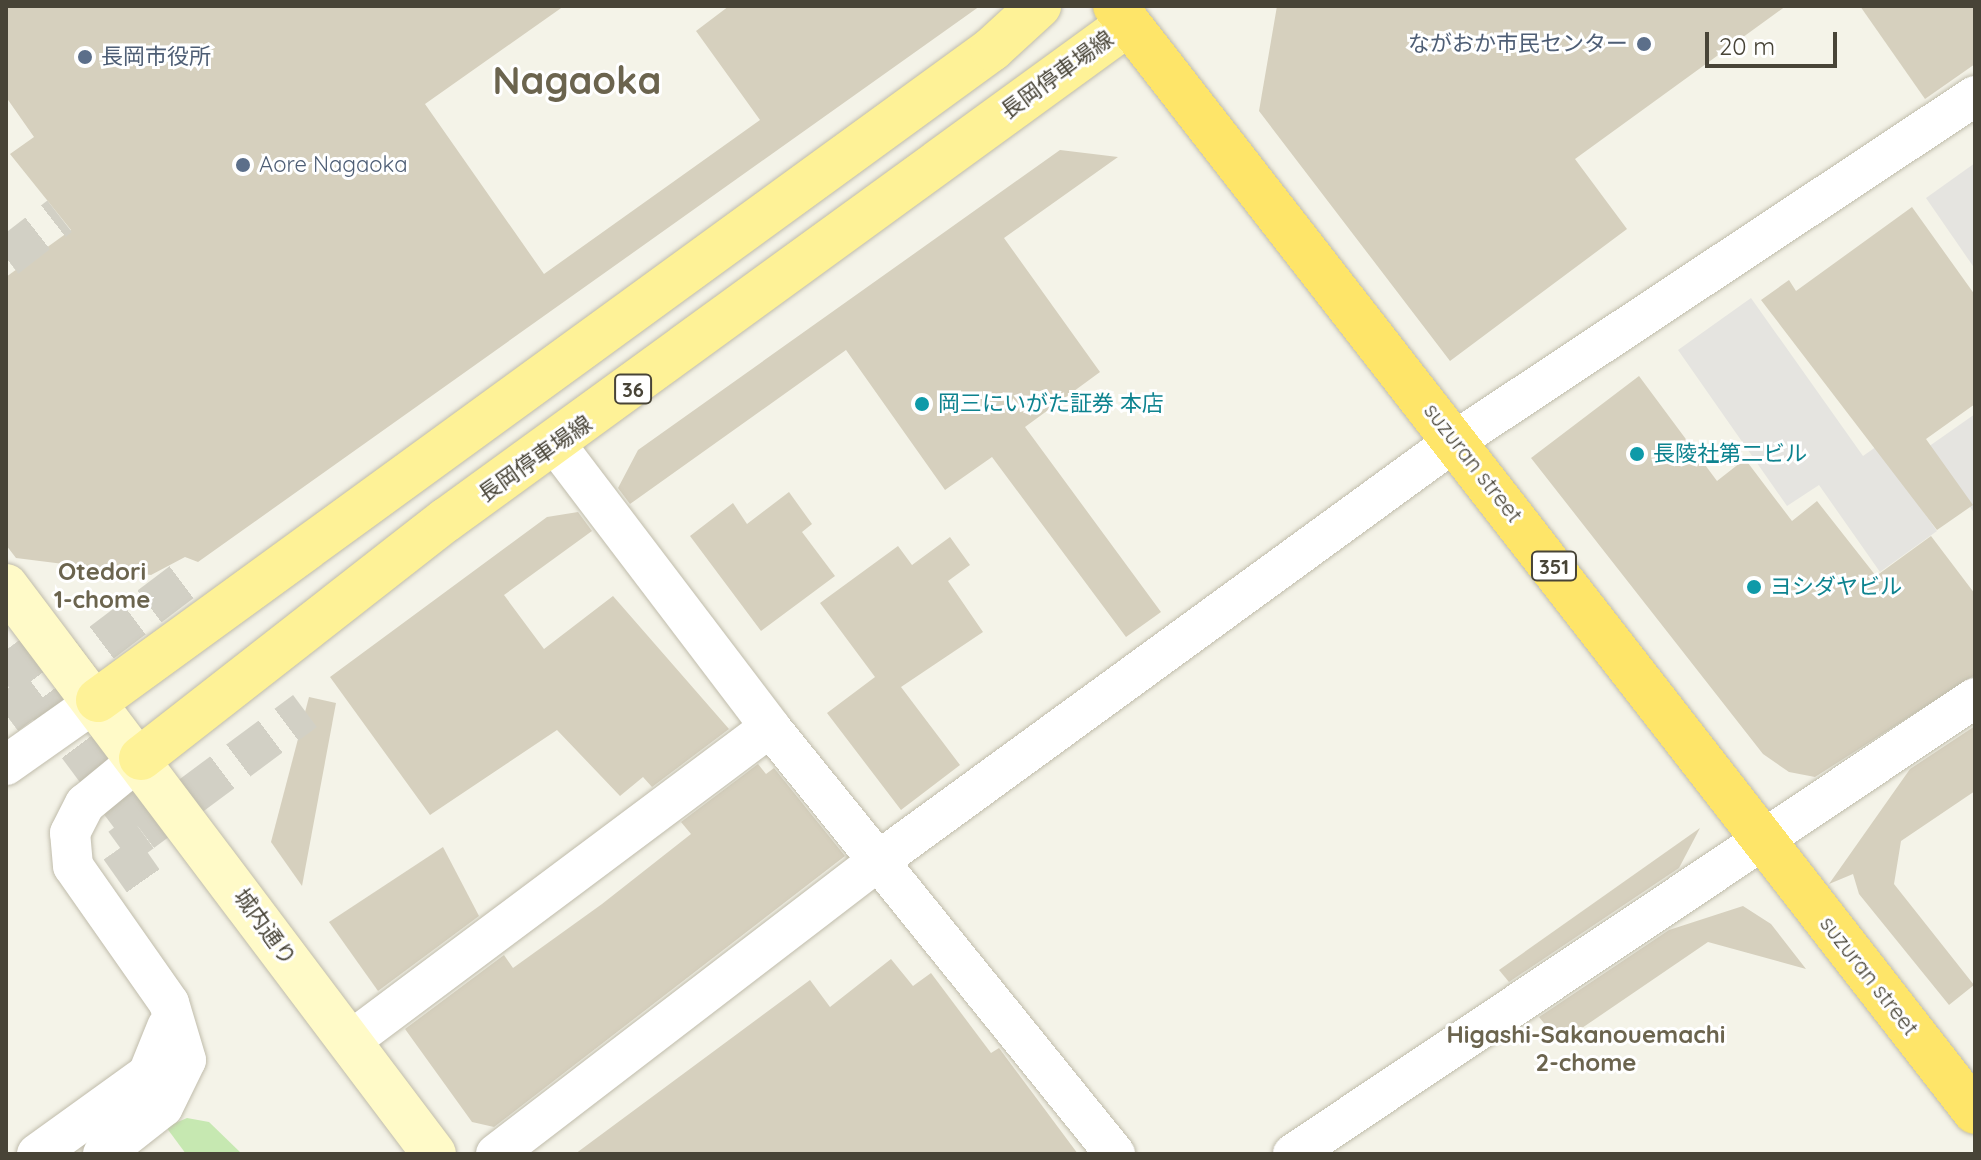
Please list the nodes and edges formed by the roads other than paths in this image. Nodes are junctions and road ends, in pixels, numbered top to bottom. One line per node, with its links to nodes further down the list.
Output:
1 (1039, 6): 8 (main road)
2 (1132, 12): 4 (highway, suzuran street / 351); 5 (main road, 長岡停車場線 / 36)
3 (1975, 96): 4 (street)
4 (1455, 441): 12 (highway, suzuran street / 351); 13 (street)
5 (557, 446): 9 (street); 10 (main road, 長岡停車場線 / 36)
6 (6, 586): 8 (street, 城内通り)
7 (1975, 698): 12 (street)
8 (98, 700): 10 (street, 城内通り); 11 (street)
9 (770, 727): 13 (street); 15 (street)
10 (141, 758): 14 (street); 15 (street, 城内通り)
11 (6, 765)
12 (1762, 838): 16 (highway, suzuran street / 351); 22 (street)
13 (877, 862): 20 (street); 21 (street)
14 (169, 1003): 17 (street); 18 (street)
15 (349, 1042): 19 (street, 城内通り)
16 (1975, 1112)
17 (37, 1154)
18 (103, 1154)
19 (434, 1154)
20 (496, 1154)
21 (1115, 1154)
22 (1293, 1154)

